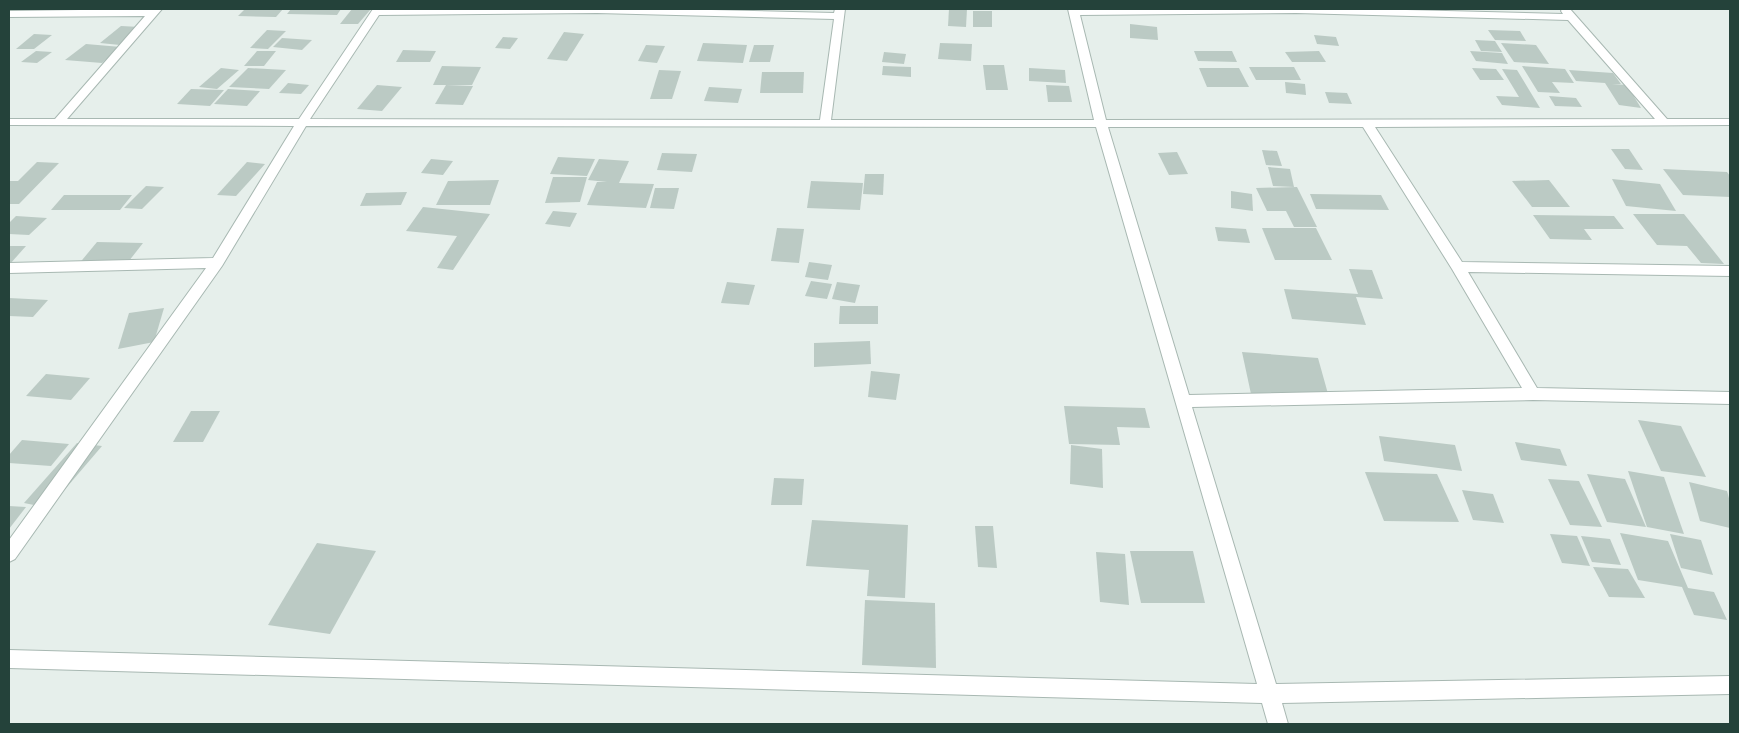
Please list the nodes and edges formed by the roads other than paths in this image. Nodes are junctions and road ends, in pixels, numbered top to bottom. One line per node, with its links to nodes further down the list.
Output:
1 (598, 9): 5 (street); 6 (street)
2 (1295, 9): 3 (street); 7 (street)
3 (1074, 10): 16 (street)
4 (154, 11): 8 (street); 12 (street)
5 (377, 11): 13 (street)
6 (839, 12): 15 (street)
7 (1568, 13): 10 (street)
8 (9, 14)
9 (9, 122): 12 (street)
10 (1664, 122): 11 (street); 14 (street)
11 (1730, 122)
12 (57, 123): 13 (street)
13 (302, 123): 15 (street); 17 (street)
14 (1367, 123): 16 (street); 18 (street)
15 (825, 124): 16 (street)
16 (1101, 124): 23 (street)
17 (217, 263): 19 (street); 24 (street)
18 (1458, 267): 20 (street); 21 (street)
19 (9, 268)
20 (1730, 271)
21 (1533, 394): 22 (street); 23 (street)
22 (1730, 398)
23 (1183, 401): 27 (street)
24 (9, 554)
25 (9, 659): 27 (street)
26 (1730, 685): 27 (street)
27 (1269, 694): 28 (street)
28 (1278, 724)

